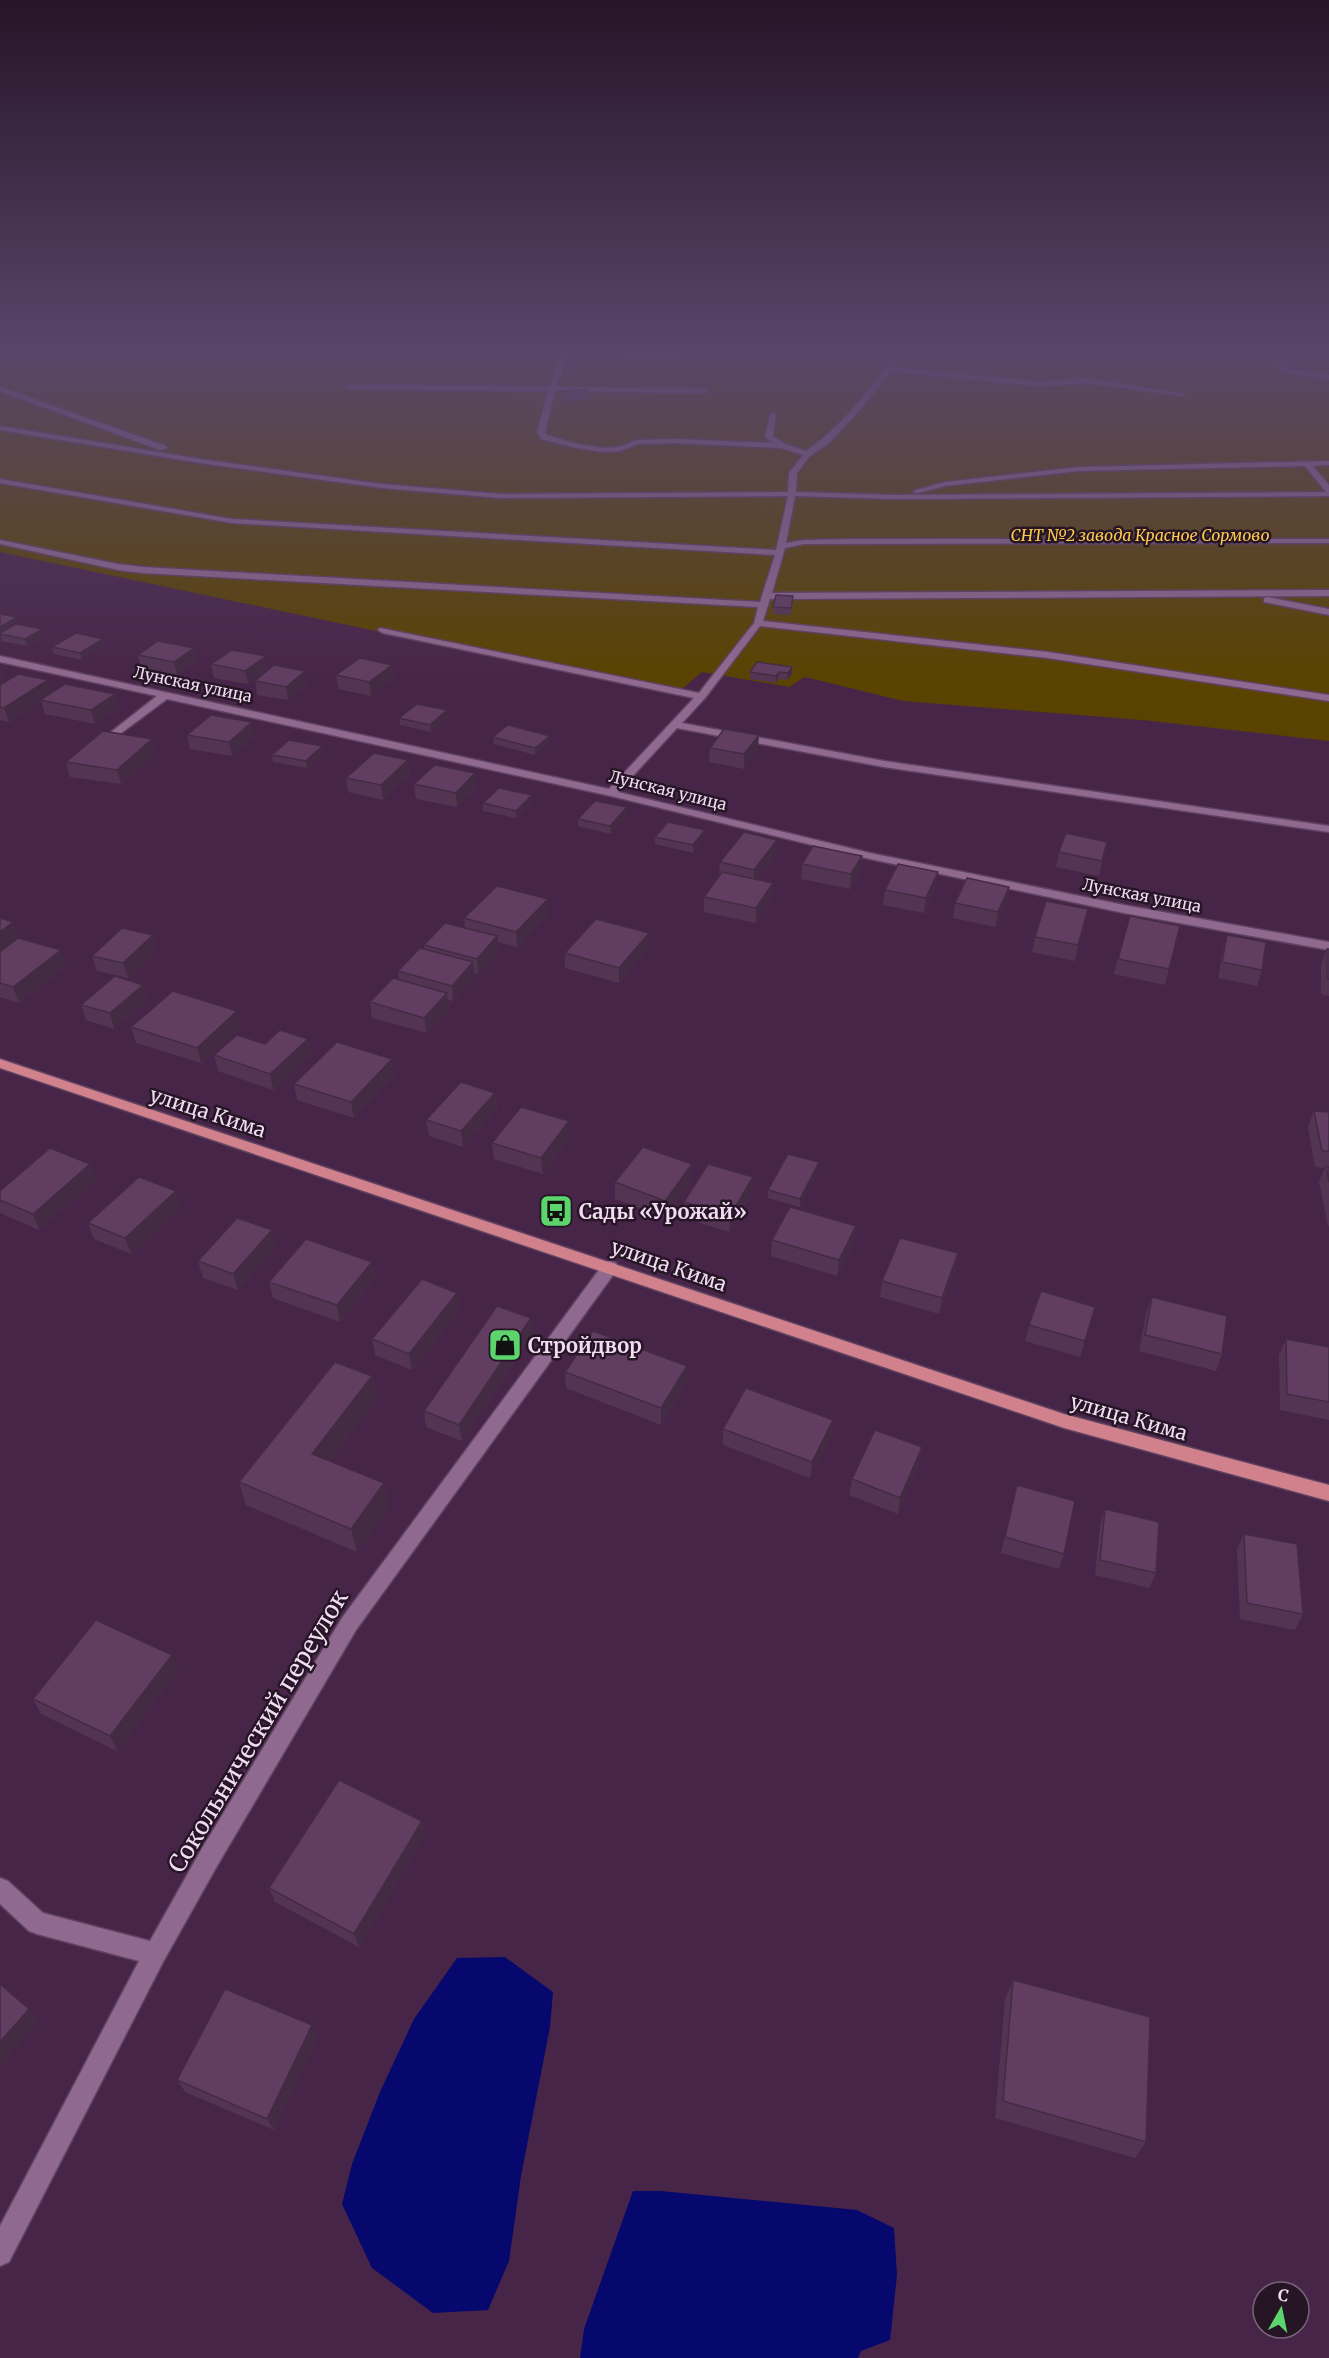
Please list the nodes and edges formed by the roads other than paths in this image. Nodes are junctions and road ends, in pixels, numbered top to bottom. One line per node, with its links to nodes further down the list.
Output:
1 (200, 461): 7 (street)
2 (802, 461): 7 (street)
3 (1307, 463): 4 (street); 6 (street); 8 (street)
4 (1329, 463)
5 (0, 481): 11 (street)
6 (1329, 492): 8 (street)
7 (792, 494): 8 (street); 11 (street)
8 (894, 497)
9 (1329, 541): 11 (street)
10 (0, 542): 14 (street)
11 (780, 549): 14 (street)
12 (1329, 593): 13 (street)
13 (1238, 594): 14 (street); 15 (street)
14 (766, 601): 16 (street)
15 (1329, 612)
16 (758, 623): 20 (street); 21 (street)
17 (383, 630): 20 (street)
18 (0, 659): 19 (street, Лунская улица)
19 (165, 695): 23 (street); 24 (street, Лунская улица)
20 (701, 696): 22 (street)
21 (1329, 698)
22 (673, 724): 24 (street); 25 (street)
23 (92, 752)
24 (611, 793): 26 (street, Лунская улица)
25 (1329, 829)
26 (1329, 946)
27 (0, 1063): 28 (main road, улица Кима)
28 (610, 1267): 29 (main road, улица Кима); 31 (street, Сокольнический переулок)
29 (1329, 1493)
30 (0, 1889): 31 (street)
31 (155, 1954): 32 (street, Сокольнический переулок)
32 (0, 2253)

